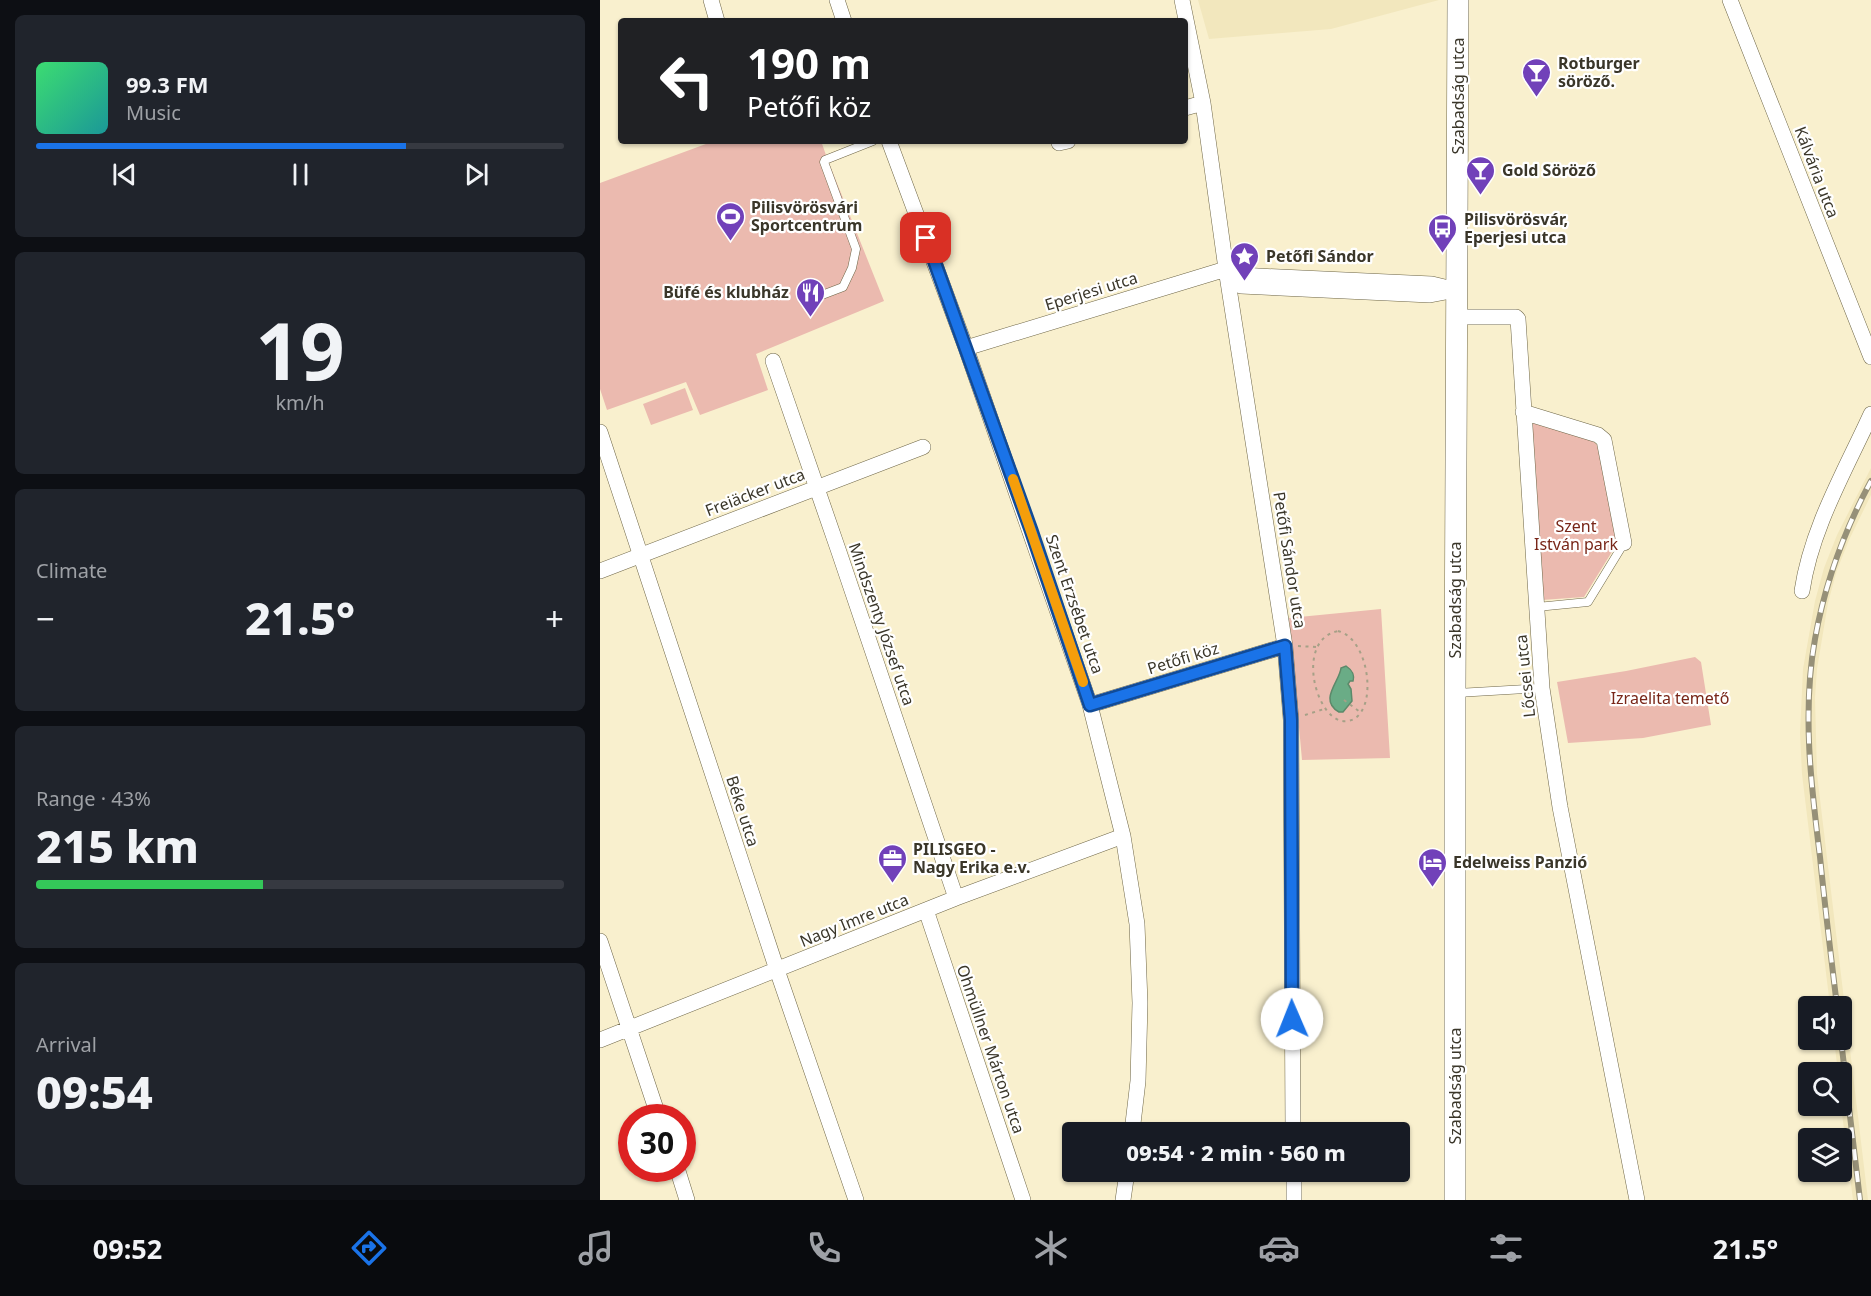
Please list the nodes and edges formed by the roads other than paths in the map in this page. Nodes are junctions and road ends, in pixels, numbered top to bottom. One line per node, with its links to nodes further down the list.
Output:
1 (711, 0): 6 (street)
2 (837, 0): 7 (street)
3 (1182, 0): 8 (street, Petőfi Sándor utca)
4 (1458, 0): 15 (street, Szabadság utca)
5 (1730, 0): 19 (street, Kálvária utca)
6 (716, 18)
7 (843, 18)
8 (1186, 18)
9 (1188, 29): 10 (street, Petőfi Sándor utca)
10 (1203, 103): 11 (street); 14 (street, Petőfi Sándor utca)
11 (1188, 107)
12 (865, 144): 16 (lane)
13 (890, 144): 18 (street, Szent Erzsébet utca)
14 (1226, 269): 15 (street); 18 (street, Eperjesi utca); 31 (street, Petőfi Sándor utca)
15 (1457, 290): 17 (street, Szabadság utca)
16 (822, 295)
17 (1456, 317): 21 (street); 33 (street, Szabadság utca)
18 (966, 348): 34 (street, Szent Erzsébet utca)
19 (1871, 357)
20 (773, 361): 25 (street, Mindszenty József utca)
21 (1523, 411): 26 (street); 30 (street)
22 (1871, 414): 29 (street)
23 (600, 432): 27 (street, Béke utca)
24 (923, 447): 25 (street, Freiäcker utca)
25 (816, 487): 27 (street, Freiäcker utca); 36 (street, Mindszenty József utca)
26 (1624, 543): 30 (lane)
27 (640, 555): 28 (street, Freiäcker utca); 39 (street, Béke utca)
28 (600, 571)
29 (1802, 591)
30 (1537, 607): 32 (street, Lőcsei utca)
31 (1285, 646): 34 (street, Petőfi köz); 44 (street, Petőfi Sándor utca)
32 (1542, 688): 33 (lane); 54 (street, Lőcsei utca)
33 (1455, 693): 53 (street, Szabadság utca)
34 (1090, 705): 35 (street, Szent Erzsébet utca)
35 (1123, 836): 36 (street, Nagy Imre utca); 43 (street, Szent Erzsébet utca)
36 (956, 898): 37 (street, Nagy Imre utca)
37 (926, 910): 39 (street, Nagy Imre utca); 50 (street, Ohmüllner Márton utca)
38 (600, 941): 40 (street)
39 (777, 970): 40 (street, Nagy Imre utca); 49 (street, Béke utca)
40 (629, 1029): 41 (street, Nagy Imre utca); 42 (street)
41 (600, 1040)
42 (654, 1104)
43 (1133, 1122)
44 (1293, 1122)
45 (681, 1182): 48 (street)
46 (1126, 1182): 51 (street)
47 (1294, 1182): 52 (street)
48 (687, 1200)
49 (856, 1200)
50 (1023, 1200)
51 (1123, 1200)
52 (1294, 1200)
53 (1455, 1200)
54 (1637, 1200)

